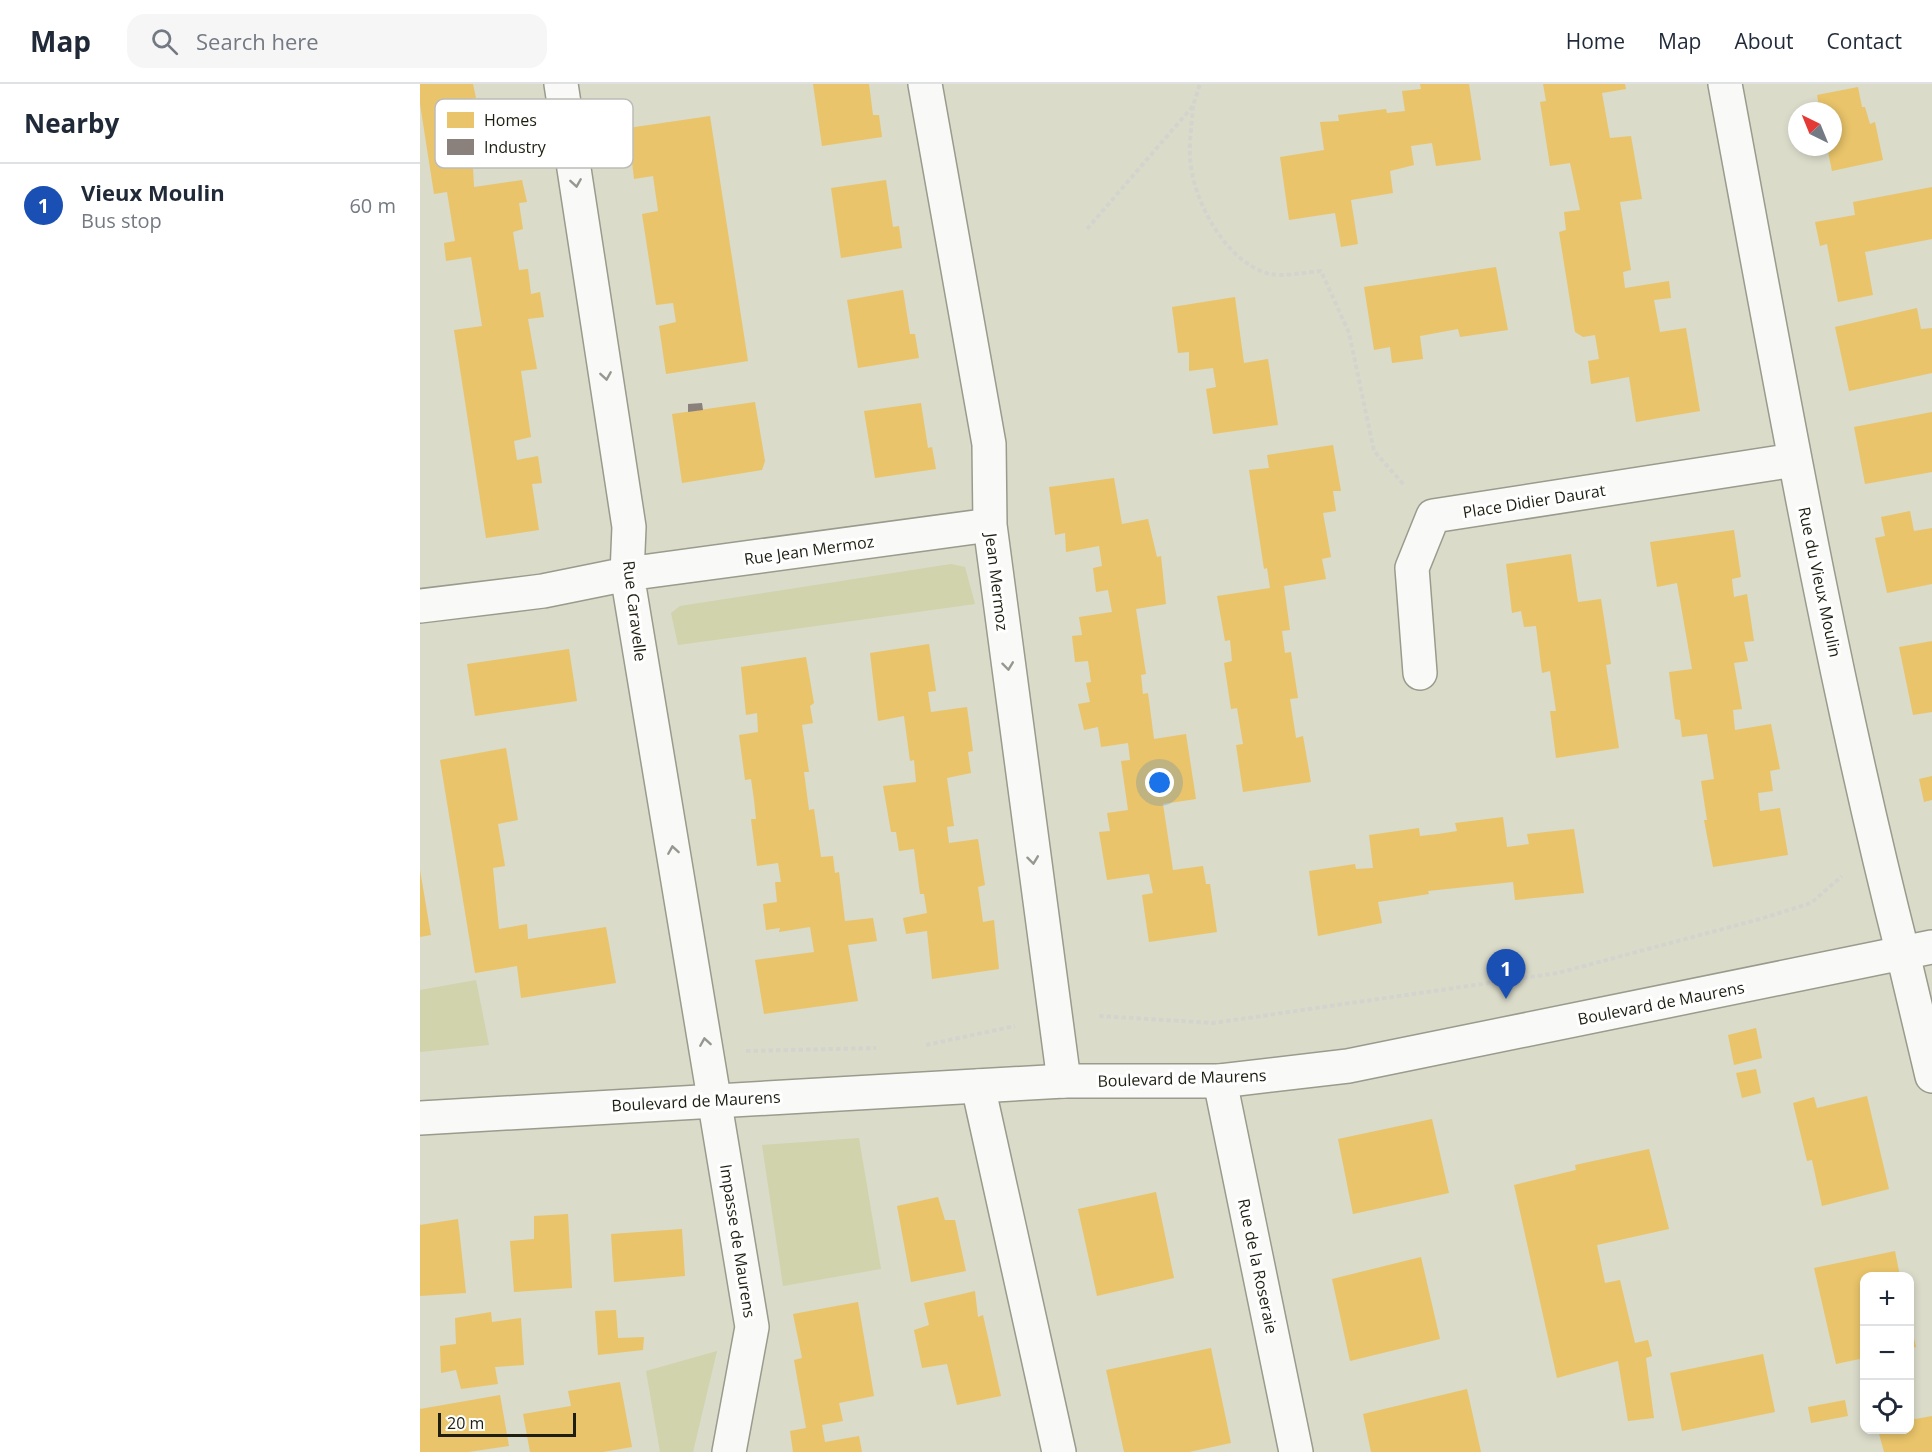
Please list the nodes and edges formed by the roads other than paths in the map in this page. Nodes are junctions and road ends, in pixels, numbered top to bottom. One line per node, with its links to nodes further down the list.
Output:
1 (561, 84): 4 (street, Rue Caravelle, one-way to 4)
2 (925, 84): 7 (street, Jean Mermoz)
3 (1725, 84): 6 (street, Rue du Vieux Moulin)
4 (563, 99)
5 (574, 168): 8 (street, Rue Caravelle, one-way to 8)
6 (1795, 460): 10 (street, Place Didier Daurat); 11 (street, Rue du Vieux Moulin)
7 (990, 525): 8 (street, Rue Jean Mermoz); 13 (street, Jean Mermoz, one-way to 13)
8 (627, 574): 9 (street, Rue Jean Mermoz); 16 (street, Rue Caravelle, one-way to 8)
9 (420, 606)
10 (1420, 673)
11 (1918, 951): 12 (street, Rue du Vieux Moulin); 14 (street, Boulevard de Maurens)
12 (1932, 1076)
13 (1064, 1081): 14 (street, Boulevard de Maurens); 15 (street, Boulevard de Maurens)
14 (1220, 1081): 20 (street, Rue de la Roseraie)
15 (978, 1086): 16 (street, Boulevard de Maurens); 19 (street)
16 (715, 1100): 17 (street, Boulevard de Maurens); 18 (street, Impasse de Maurens)
17 (420, 1118)
18 (729, 1452)
19 (1059, 1452)
20 (1296, 1452)

